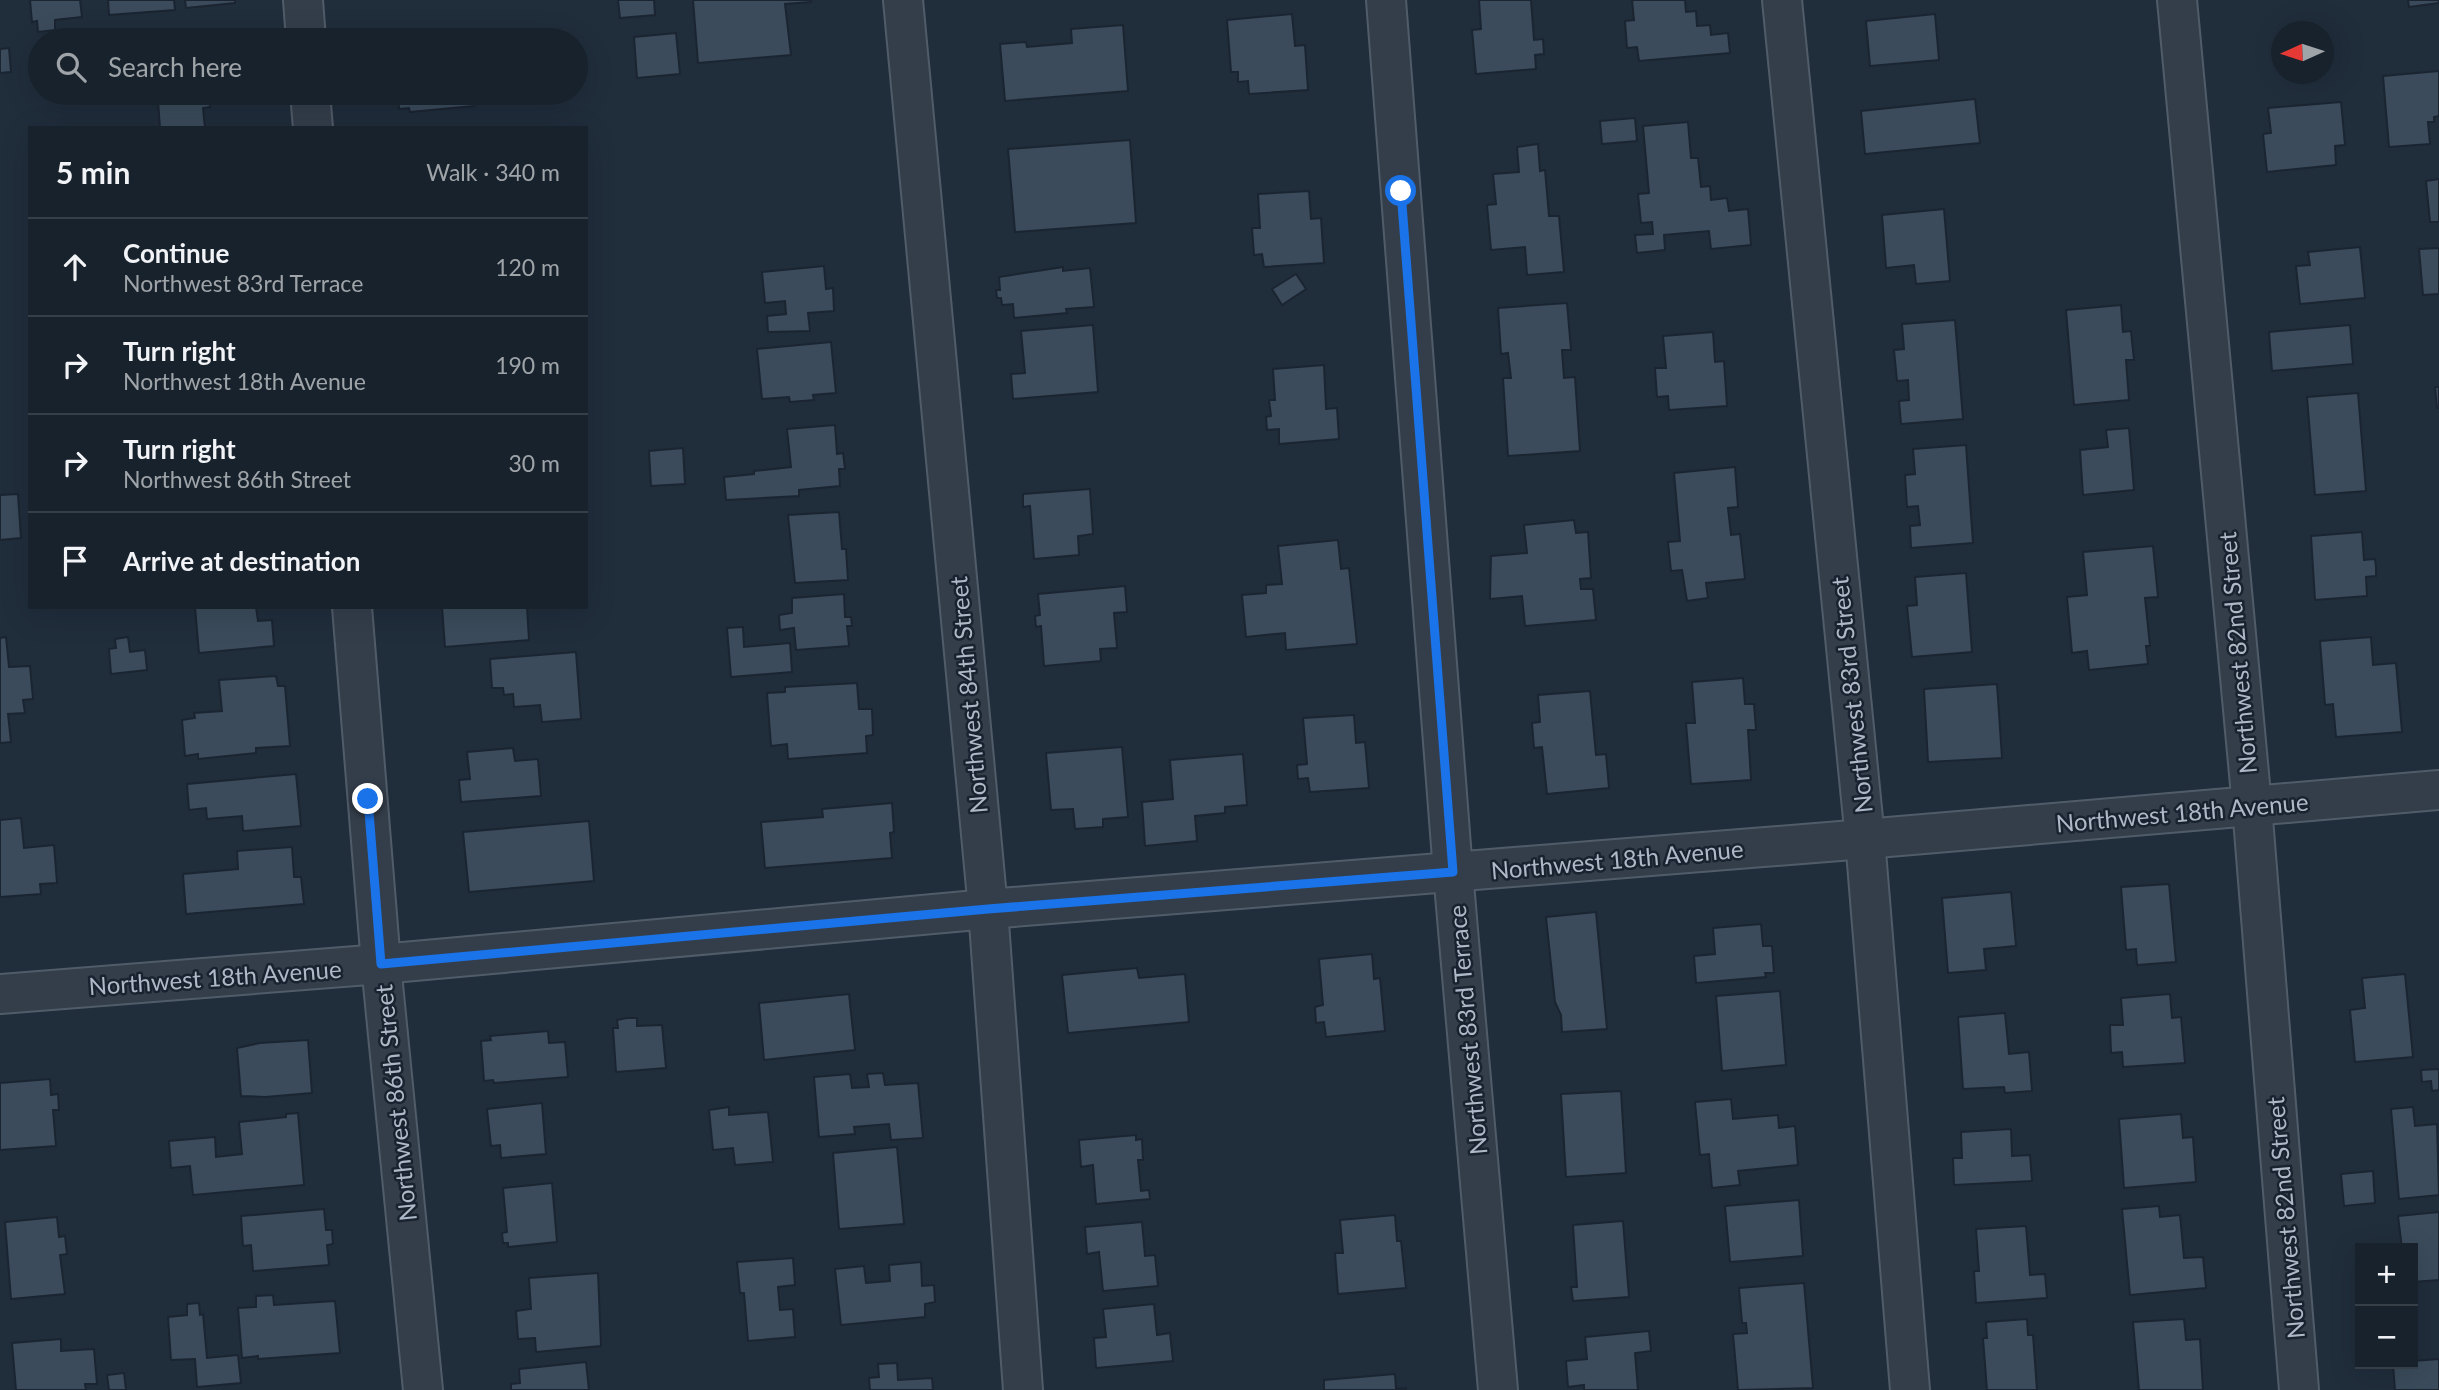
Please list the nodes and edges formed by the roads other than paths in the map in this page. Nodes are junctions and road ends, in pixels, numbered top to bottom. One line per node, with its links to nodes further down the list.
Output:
1 (303, 0): 6 (street)
2 (903, 0): 14 (street, Northwest 84th Street)
3 (1386, 0): 13 (street, Northwest 83rd Terrace)
4 (1782, 0): 12 (street, Northwest 83rd Street)
5 (2177, 0): 11 (street, Northwest 82nd Street)
6 (305, 28)
7 (311, 105): 8 (street)
8 (313, 126)
9 (352, 609): 15 (street, Northwest 86th Street)
10 (2439, 790): 11 (street, Northwest 18th Avenue)
11 (2252, 806): 12 (street, Northwest 18th Avenue); 21 (street, Northwest 82nd Street)
12 (1865, 839): 13 (street, Northwest 18th Avenue); 20 (street, Northwest 83rd Street)
13 (1453, 872): 14 (street, Northwest 18th Avenue); 19 (street, Northwest 83rd Terrace)
14 (988, 909): 15 (street, Northwest 18th Avenue); 18 (street, Northwest 84th Street)
15 (381, 964): 16 (street, Northwest 18th Avenue); 17 (street, Northwest 86th Street)
16 (0, 993)
17 (423, 1390)
18 (1023, 1390)
19 (1498, 1390)
20 (1910, 1390)
21 (2299, 1390)

